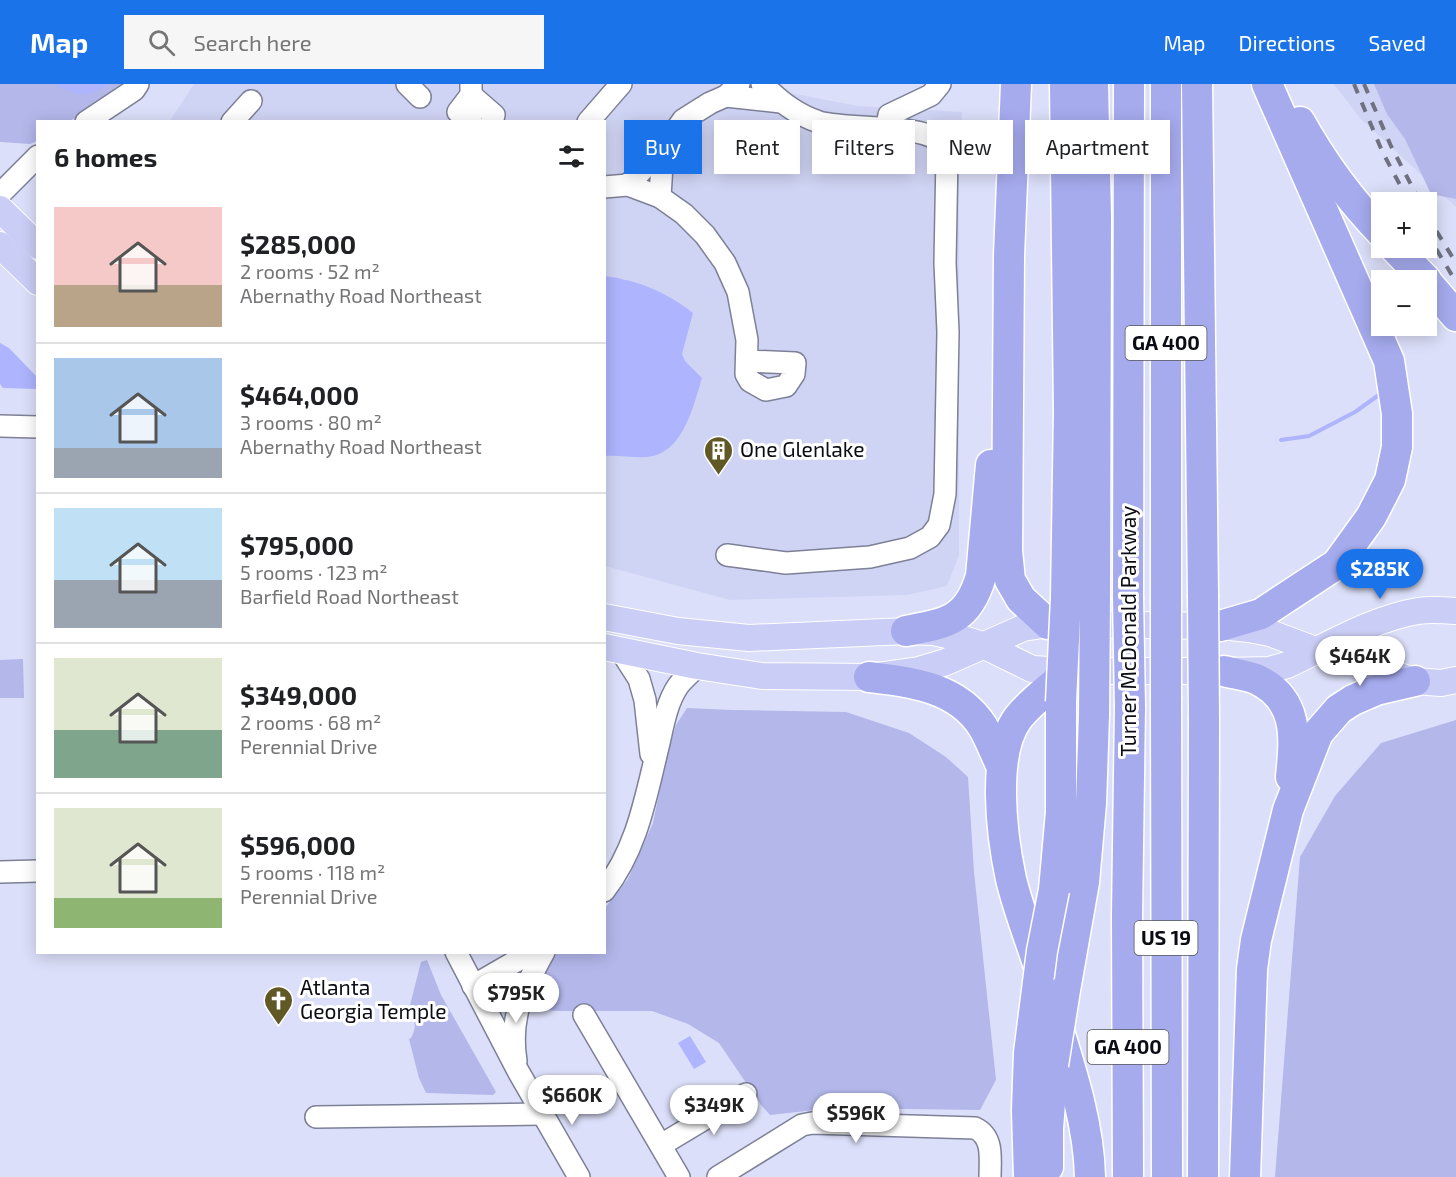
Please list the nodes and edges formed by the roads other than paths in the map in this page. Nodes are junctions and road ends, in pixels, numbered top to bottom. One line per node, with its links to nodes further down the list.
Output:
1 (138, 84): 18 (street)
2 (621, 84): 20 (street)
3 (762, 84): 15 (street)
4 (940, 84): 23 (street)
5 (1016, 84): 36 (highway)
6 (1065, 84): 46 (highway)
7 (1093, 84): 46 (highway)
8 (1129, 84): 86 (highway, Turner McDonald Parkway / GA 400, bridge)
9 (1166, 84): 61 (highway, Turner McDonald Parkway / GA 400, bridge)
10 (1197, 84): 88 (highway, US 19, bridge)
11 (1267, 84): 50 (highway)
12 (1285, 84): 33 (highway)
13 (733, 90): 15 (street); 21 (street)
14 (251, 101): 19 (street)
15 (781, 102): 22 (street)
16 (468, 103): 17 (street)
17 (499, 117)
18 (89, 120)
19 (234, 120)
20 (590, 120)
21 (683, 120)
22 (817, 120)
23 (888, 120)
24 (915, 132): 45 (street)
25 (36, 158): 30 (street)
26 (638, 174): 28 (street)
27 (661, 174): 31 (street)
28 (628, 185): 29 (street); 31 (street)
29 (606, 187)
30 (0, 194)
31 (660, 197): 42 (street)
32 (0, 209): 34 (main road)
33 (1371, 222)
34 (36, 244)
35 (0, 245): 39 (main road)
36 (1009, 256): 49 (highway); 51 (highway)
37 (1404, 258): 38 (highway)
38 (1416, 270)
39 (36, 280)
40 (1437, 294): 41 (highway)
41 (1456, 316)
42 (747, 361)
43 (0, 426): 44 (street)
44 (36, 427)
45 (727, 555)
46 (1081, 597): 73 (highway, bridge); 73 (highway, bridge)
47 (1456, 611): 54 (main road)
48 (606, 617): 51 (main road)
49 (1048, 624): 50 (main road); 52 (main road)
50 (1220, 626): 54 (main road)
51 (906, 631): 52 (main road)
52 (985, 646): 56 (main road); 58 (main road)
53 (613, 649): 55 (main road); 63 (street)
54 (1318, 651): 57 (main road); 60 (main road)
55 (697, 666): 58 (main road); 63 (street)
56 (1069, 671): 57 (main road); 62 (highway)
57 (1224, 671): 64 (highway)
58 (869, 677): 62 (highway)
59 (1456, 680): 60 (main road)
60 (1415, 681): 64 (highway)
61 (1166, 699): 87 (highway, Turner McDonald Parkway / US 19)
62 (1001, 765): 85 (highway)
63 (652, 770): 67 (street)
64 (1288, 810): 89 (highway)
65 (36, 871): 66 (street)
66 (0, 872)
67 (606, 888)
68 (457, 954): 71 (street)
69 (529, 954): 71 (street)
70 (543, 954): 74 (street)
71 (473, 986): 74 (street)
72 (584, 1014): 78 (street)
73 (1041, 1059): 83 (highway); 84 (highway)
74 (518, 1071): 76 (street)
75 (746, 1094): 78 (street)
76 (543, 1114): 77 (street); 80 (street)
77 (316, 1117)
78 (661, 1145): 81 (street)
79 (732, 1174): 82 (street)
80 (579, 1177)
81 (679, 1177)
82 (990, 1177)
83 (1029, 1177)
84 (1048, 1177)
85 (1090, 1177)
86 (1128, 1177)
87 (1167, 1177)
88 (1203, 1177)
89 (1245, 1177)

